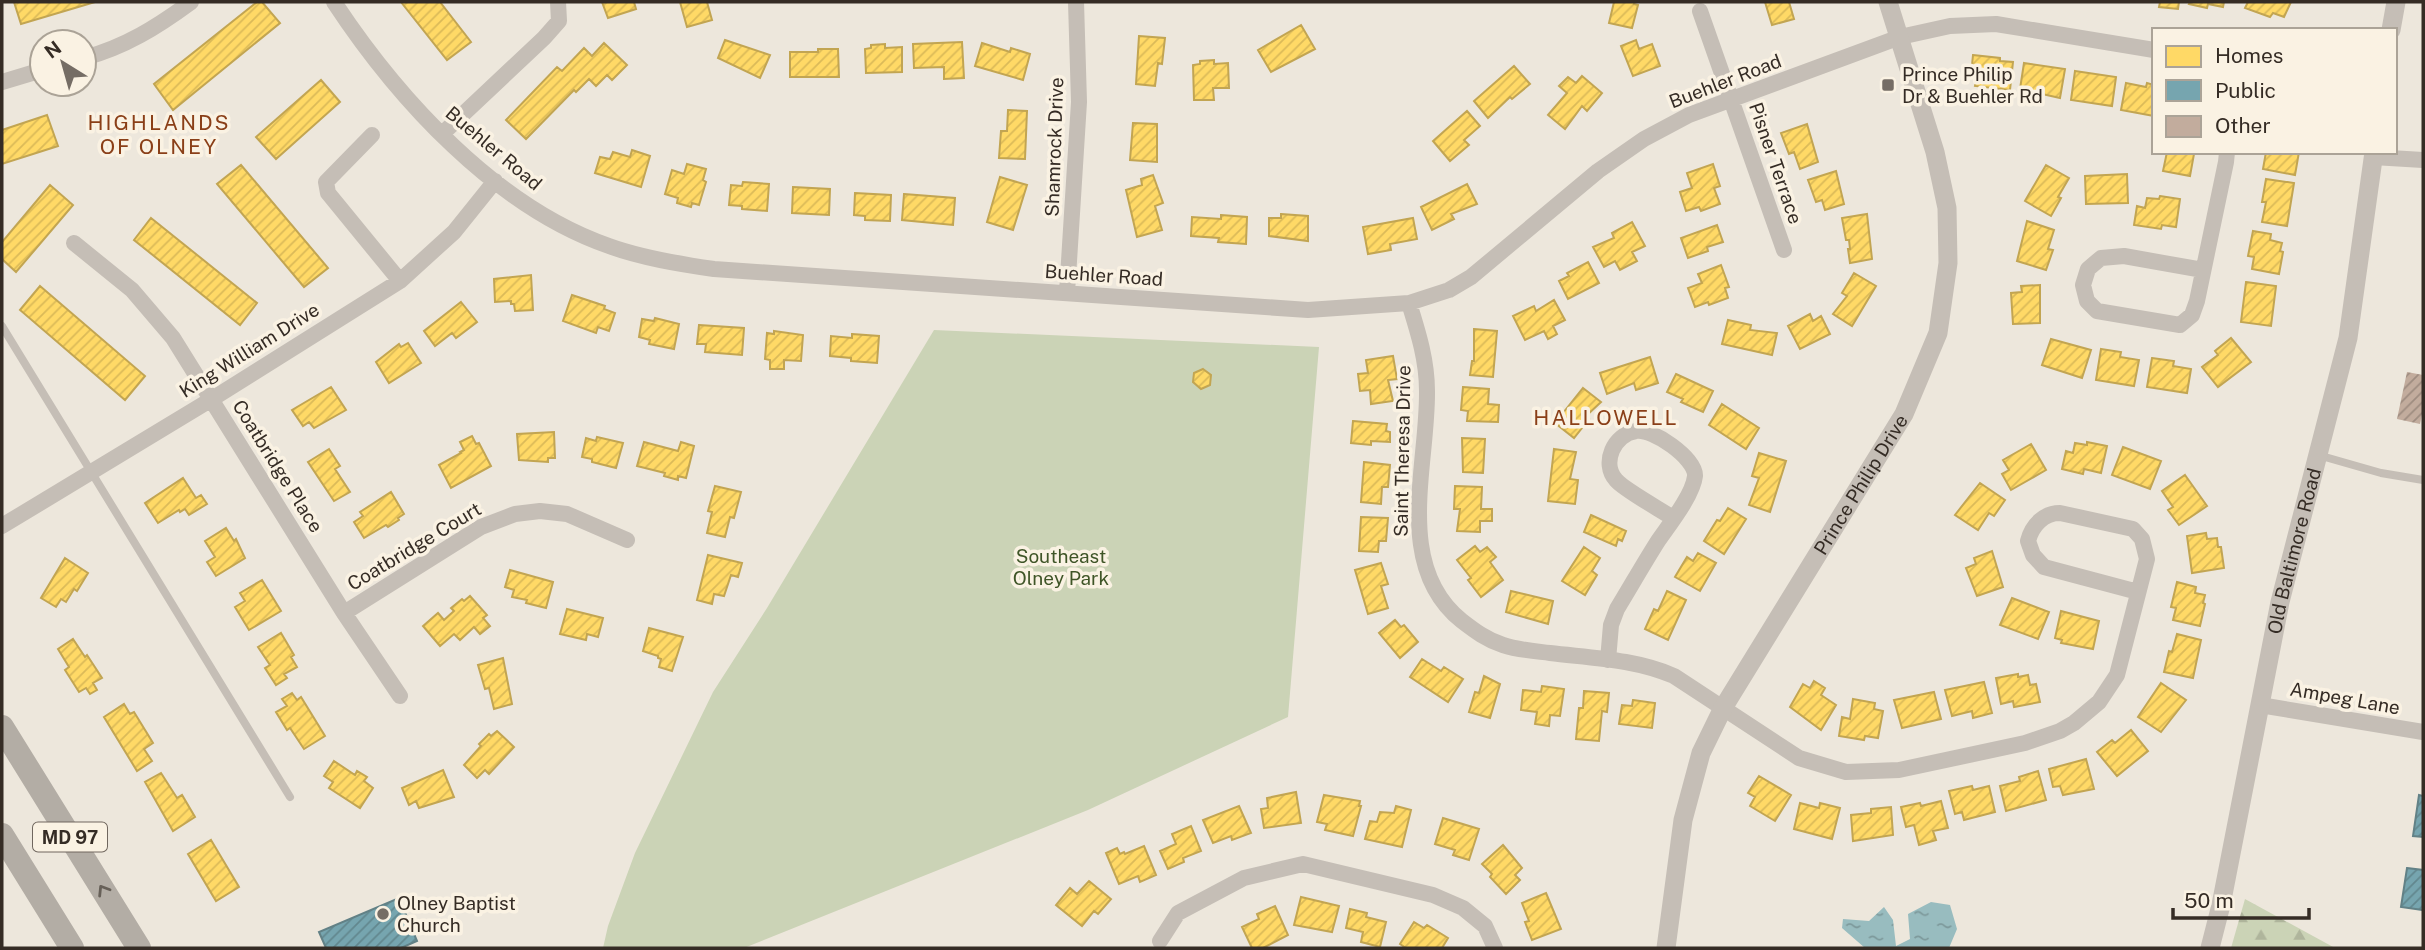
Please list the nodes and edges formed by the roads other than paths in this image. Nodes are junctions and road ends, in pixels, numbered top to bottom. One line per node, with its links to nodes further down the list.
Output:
1 (191, 2): 11 (street)
2 (334, 2): 15 (street, Buehler Road)
3 (558, 2): 15 (street)
4 (1076, 2): 25 (street, Shamrock Drive)
5 (1888, 2): 9 (street, Prince Philip Drive)
6 (2396, 2): 8 (street)
7 (1700, 11): 14 (street, Pisner Terrace)
8 (2391, 28)
9 (1900, 37): 10 (street, Buehler Road); 14 (street, Buehler Road); 40 (street, Prince Philip Drive)
10 (2152, 50)
11 (98, 53)
12 (28, 74): 13 (street)
13 (2, 82)
14 (1732, 100): 22 (street, Pisner Terrace); 26 (street, Buehler Road)
15 (442, 134): 20 (street, Buehler Road)
16 (372, 135): 24 (street)
17 (2227, 154): 23 (street)
18 (2374, 155): 19 (street); 29 (street, Old Baltimore Road)
19 (2423, 160)
20 (495, 181): 24 (street, King William Drive); 25 (street, Buehler Road)
21 (74, 243): 28 (street, Coatbridge Place)
22 (1784, 250)
23 (2203, 270): 23 (street)
24 (400, 281): 28 (street, King William Drive)
25 (1068, 293): 26 (street, Buehler Road)
26 (1409, 303): 37 (street, Saint Theresa Drive)
27 (2, 327): 30 (lane)
28 (212, 399): 30 (street, King William Drive); 36 (street, Coatbridge Place)
29 (2318, 455): 31 (lane); 39 (street, Old Baltimore Road)
30 (91, 470): 33 (street, King William Drive); 43 (lane)
31 (2423, 480)
32 (1673, 518): 32 (street); 37 (street)
33 (2, 526)
34 (627, 540): 36 (street, Coatbridge Court)
35 (2138, 592): 35 (street, Saint Theresa Drive); 40 (street, Saint Theresa Drive)
36 (344, 613): 38 (street, Coatbridge Place)
37 (1608, 660): 40 (street, Saint Theresa Drive)
38 (400, 696)
39 (2260, 705): 42 (street, Ampeg Lane); 50 (street, Old Baltimore Road)
40 (1723, 708): 49 (street, Prince Philip Drive)
41 (2, 727): 47 (main road, MD 97, one-way to 41)
42 (2423, 732)
43 (290, 797)
44 (2, 835): 46 (main road)
45 (1160, 941): 48 (street)
46 (72, 948)
47 (139, 948)
48 (1495, 948)
49 (1666, 948)
50 (2210, 948)

